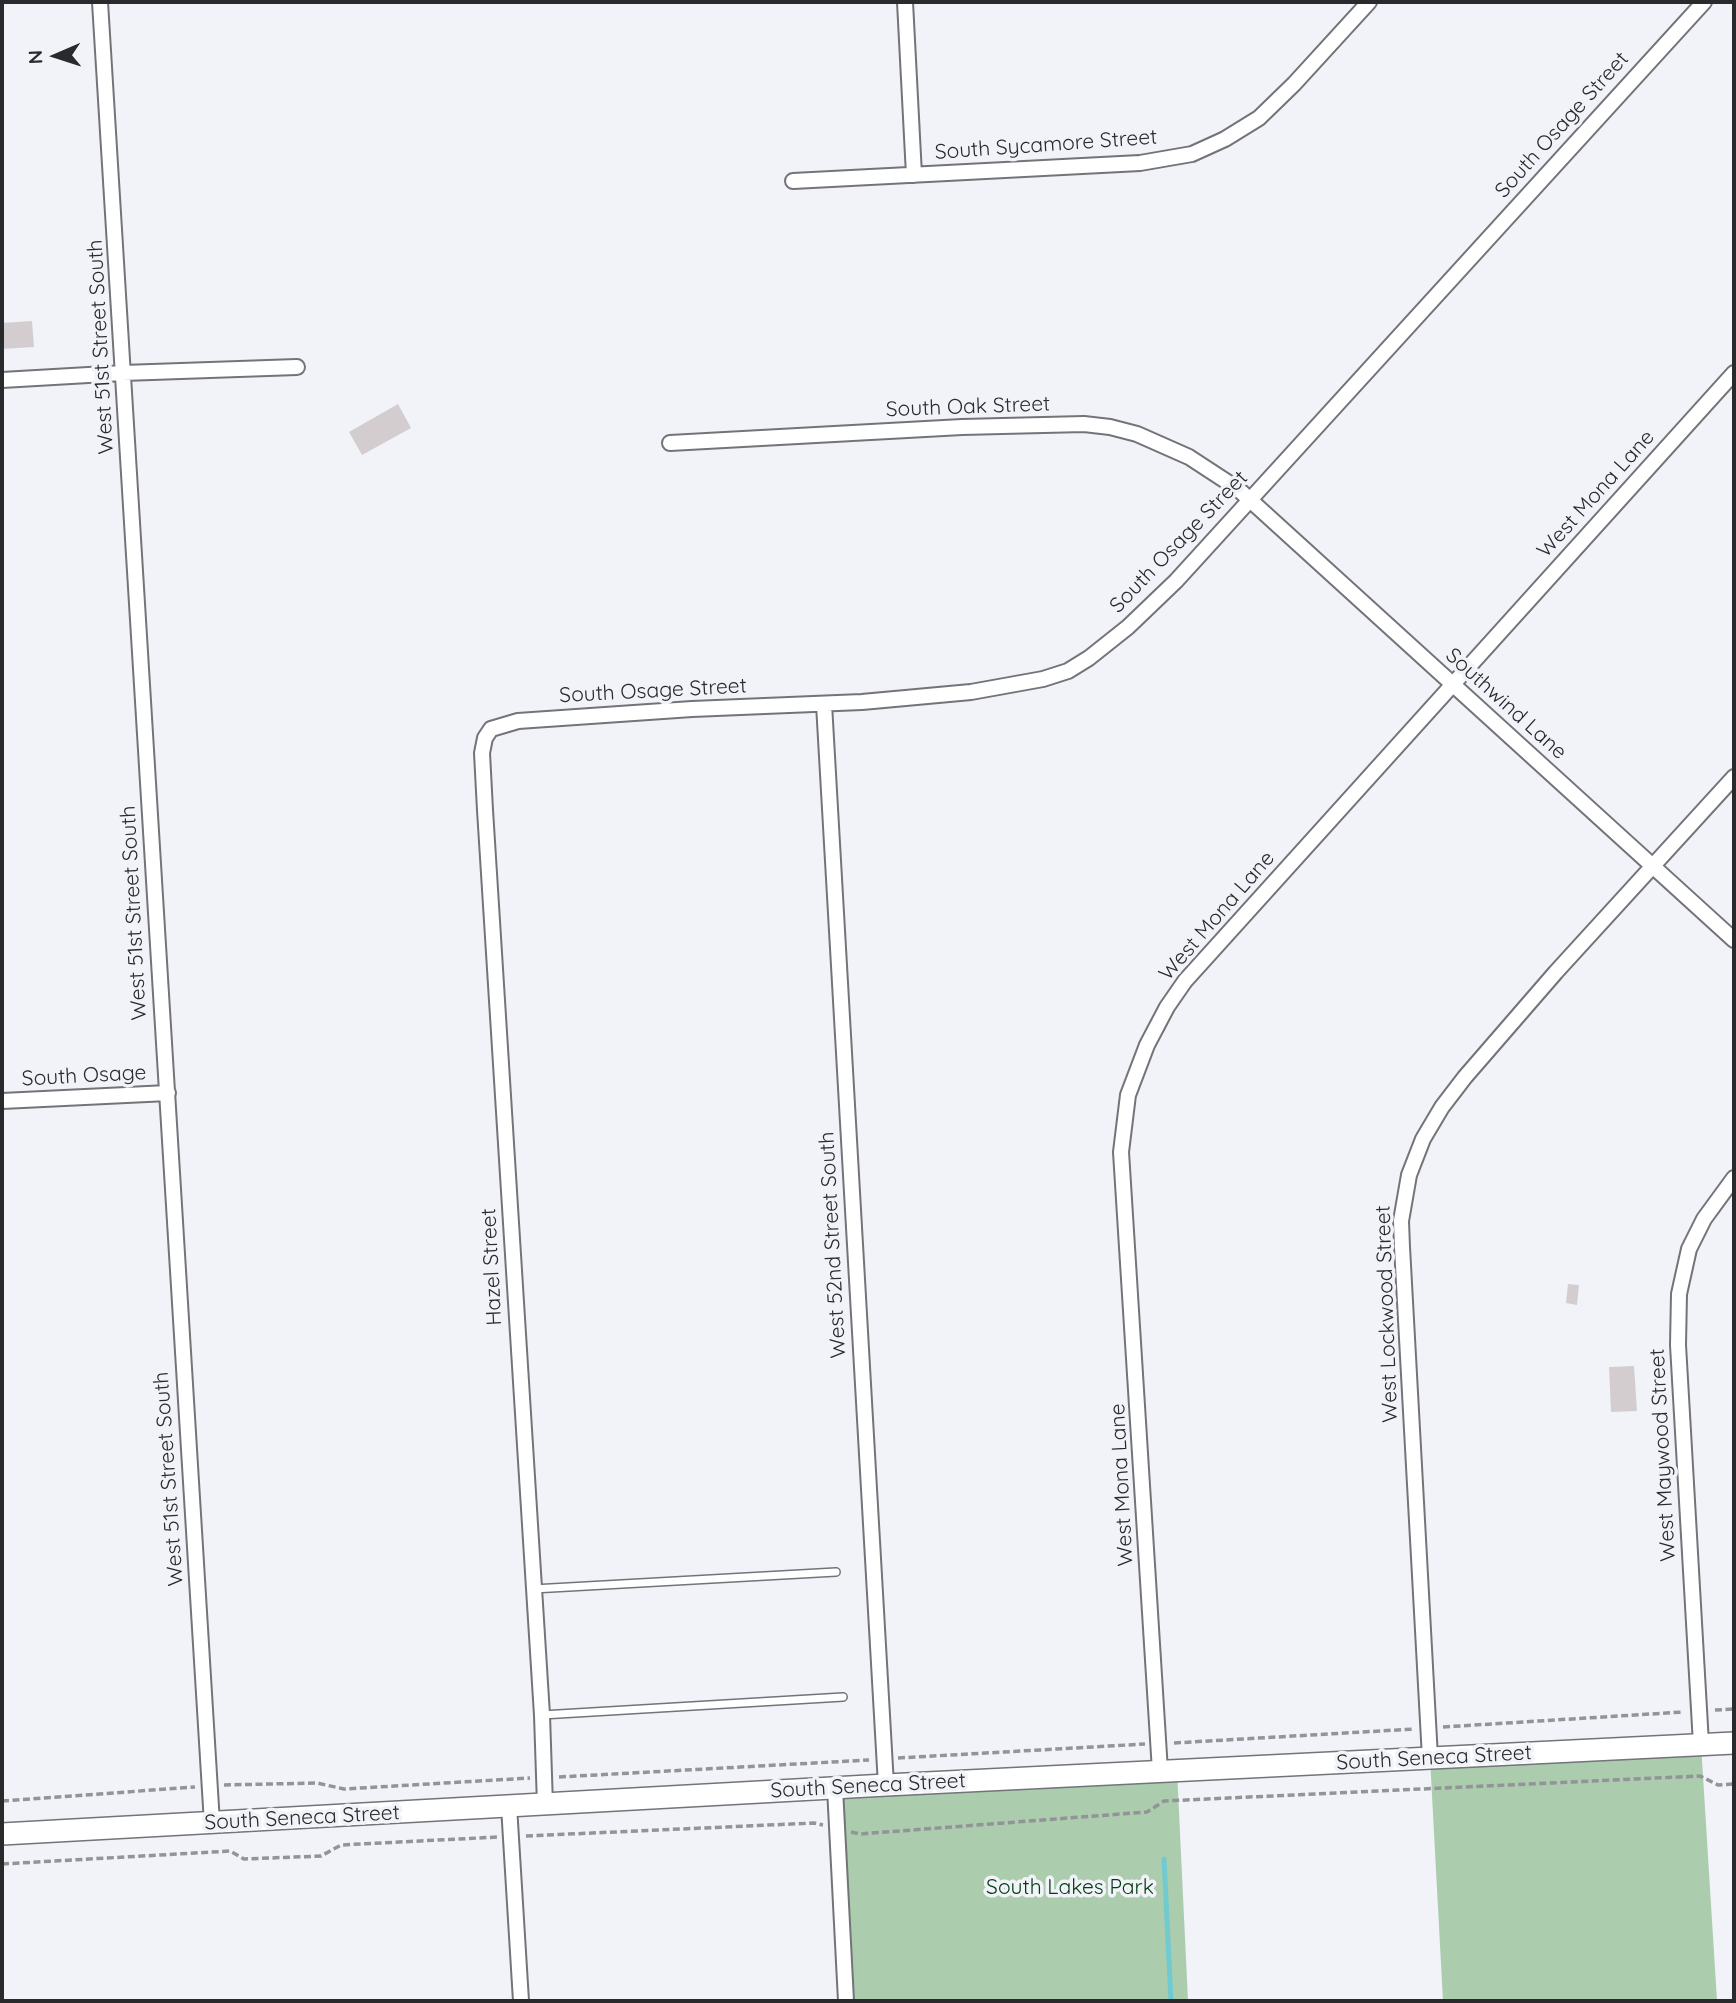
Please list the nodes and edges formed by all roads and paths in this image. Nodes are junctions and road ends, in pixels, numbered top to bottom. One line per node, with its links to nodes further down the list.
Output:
1 (100, 2): 8 (street, West 51st Street South)
2 (905, 2): 5 (street)
3 (1369, 2): 5 (street, South Sycamore Street)
4 (1704, 2): 12 (street, South Osage Street)
5 (914, 175): 6 (street, South Sycamore Street)
6 (793, 181)
7 (297, 367): 8 (street)
8 (123, 373): 10 (street); 19 (street, West 51st Street South)
9 (1734, 373): 13 (street, West Mona Lane)
10 (2, 380)
11 (670, 443): 12 (street, South Oak Street)
12 (1249, 500): 13 (street, Southwind Lane); 14 (street, South Osage Street)
13 (1452, 684): 17 (street, Southwind Lane); 29 (street, West Mona Lane)
14 (824, 704): 15 (street, South Osage Street); 31 (street, West 52nd Street South)
15 (491, 729): 23 (street, Hazel Street)
16 (1734, 777): 17 (street, West Lockwood Street)
17 (1654, 867): 18 (street, Southwind Lane); 28 (street, West Lockwood Street)
18 (1734, 940)
19 (167, 1092): 20 (street, South Osage); 35 (street, West 51st Street South)
20 (2, 1101)
21 (1734, 1178): 27 (street, West Maywood Street)
22 (836, 1572): 23 (lane)
23 (532, 1589): 25 (street, Hazel Street)
24 (843, 1698): 25 (lane)
25 (542, 1715): 33 (street, Hazel Street)
26 (1734, 1743): 27 (street, South Seneca Street)
27 (1701, 1744): 28 (street, South Seneca Street)
28 (1430, 1758): 29 (street, South Seneca Street)
29 (1160, 1771): 31 (street, South Seneca Street)
30 (1734, 1784): 36 (path)
31 (886, 1785): 32 (street, South Seneca Street)
32 (835, 1788): 33 (street, South Seneca Street); 36 (street)
33 (545, 1805): 34 (street, South Seneca Street)
34 (509, 1806): 35 (street, South Seneca Street); 38 (street)
35 (212, 1823): 37 (street, South Seneca Street)
36 (837, 1828): 38 (path); 41 (street)
37 (2, 1834)
38 (511, 1837): 39 (path); 40 (street)
39 (2, 1864)
40 (521, 2001)
41 (846, 2001)

